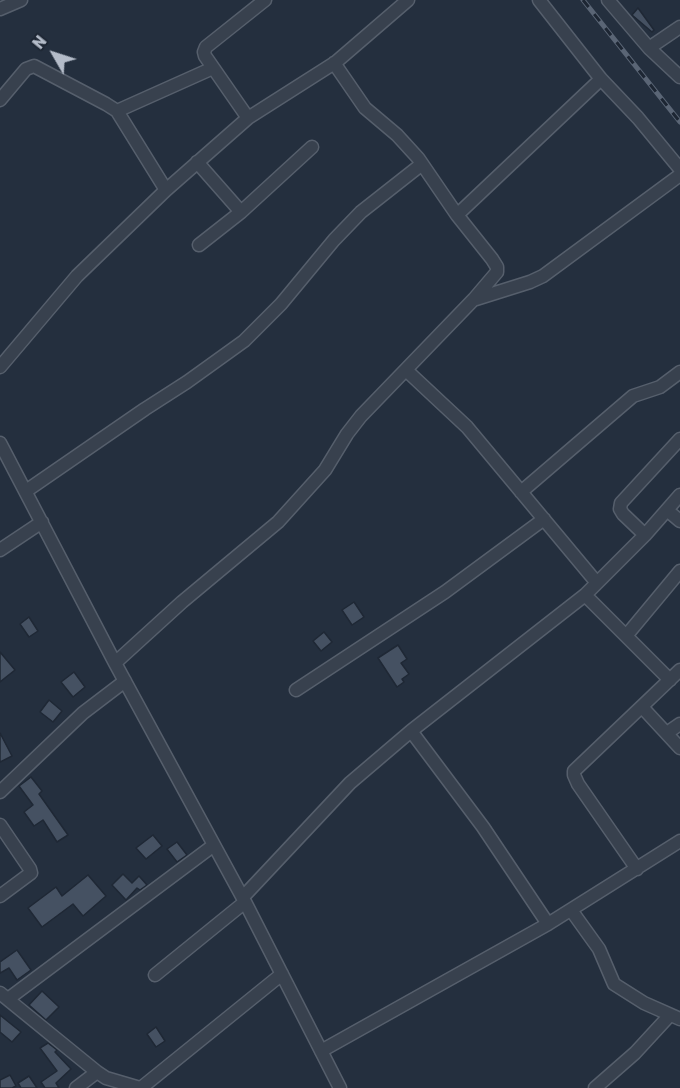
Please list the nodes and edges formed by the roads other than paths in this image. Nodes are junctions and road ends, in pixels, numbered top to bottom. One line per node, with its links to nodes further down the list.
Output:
1 (21, 0): 6 (street)
2 (265, 0): 10 (street)
3 (408, 0): 9 (street)
4 (539, 0): 12 (street)
5 (608, 0): 8 (street)
6 (0, 9)
7 (680, 27): 8 (street)
8 (649, 48): 11 (street)
9 (334, 63): 15 (street); 18 (street)
10 (213, 68): 14 (street); 15 (street)
11 (680, 77)
12 (601, 79): 19 (street); 23 (street)
13 (0, 100): 14 (street)
14 (117, 111): 21 (street)
15 (248, 118): 17 (street)
16 (312, 147): 22 (street)
17 (197, 162): 21 (street); 22 (street)
18 (422, 164): 23 (street); 31 (street)
19 (680, 169)
20 (680, 176): 25 (street)
21 (166, 190): 26 (street)
22 (241, 212): 24 (street)
23 (457, 215): 25 (street)
24 (199, 245)
25 (474, 299): 27 (street)
26 (0, 367)
27 (406, 370): 32 (street); 44 (street)
28 (680, 372): 32 (street)
29 (680, 439): 38 (street)
30 (0, 443): 31 (street)
31 (26, 491): 37 (street)
32 (521, 492): 35 (street)
33 (680, 495): 34 (street)
34 (667, 510): 36 (street); 38 (street)
35 (544, 519): 41 (street); 48 (street)
36 (680, 521)
37 (42, 522): 39 (street); 44 (street)
38 (645, 535): 41 (street)
39 (0, 550)
40 (680, 571): 43 (street)
41 (597, 583): 42 (street)
42 (585, 595): 43 (street); 51 (street)
43 (626, 636): 46 (street)
44 (115, 663): 47 (street)
45 (680, 670): 46 (street)
46 (670, 680): 49 (street)
47 (125, 681): 54 (street); 57 (street)
48 (296, 690)
49 (642, 707): 52 (street); 58 (street)
50 (680, 724): 52 (street)
51 (411, 730): 60 (street); 62 (street)
52 (667, 734): 53 (street)
53 (680, 747)
54 (0, 792)
55 (0, 825): 59 (street)
56 (680, 841): 58 (street)
57 (214, 845): 60 (street); 65 (street)
58 (637, 870): 61 (street)
59 (0, 896)
60 (244, 899): 63 (street); 64 (street)
61 (571, 910): 62 (street); 66 (street)
62 (548, 924): 67 (street)
63 (282, 974): 67 (street); 70 (street)
64 (155, 975)
65 (4, 996): 68 (street)
66 (675, 1017): 72 (street)
67 (321, 1051): 71 (street)
68 (97, 1072): 69 (street); 70 (street)
69 (76, 1088)
70 (140, 1088)
71 (339, 1088)
72 (595, 1088)

